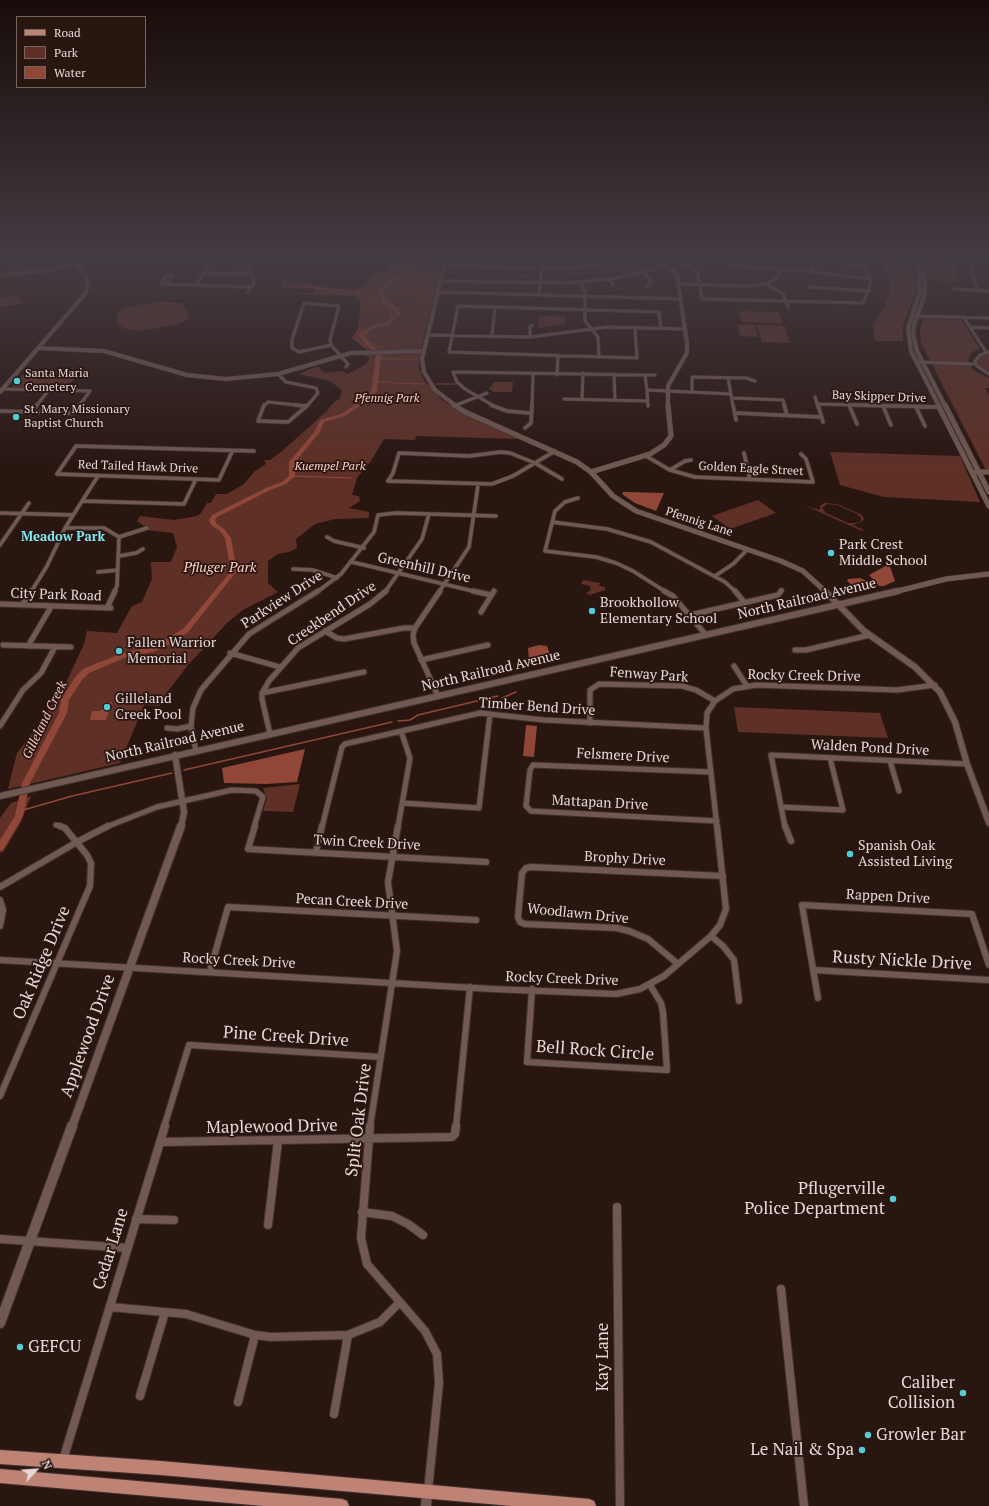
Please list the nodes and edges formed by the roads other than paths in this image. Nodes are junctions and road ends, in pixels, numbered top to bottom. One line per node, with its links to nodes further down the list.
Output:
1 (54, 329): 19 (street)
2 (295, 329): 18 (street)
3 (333, 329): 18 (street)
4 (429, 329): 14 (street, Pfennig Lane)
5 (454, 329): 15 (street)
6 (493, 329): 16 (street)
7 (530, 329): 17 (street)
8 (590, 329): 17 (street)
9 (592, 329): 24 (street)
10 (635, 329): 24 (street)
11 (685, 329): 42 (street)
12 (908, 329): 25 (street)
13 (972, 329): 21 (street)
14 (428, 335): 15 (street); 20 (street, Pfennig Lane)
15 (453, 335): 16 (street); 23 (street)
16 (492, 336): 17 (street)
17 (530, 337)
18 (331, 345): 22 (street)
19 (38, 348): 29 (street); 38 (street)
20 (424, 351): 22 (street); 55 (street, Pfennig Lane)
21 (988, 352): 26 (street)
22 (341, 355): 27 (street); 29 (street)
23 (558, 355): 24 (street); 31 (street)
24 (598, 356)
25 (920, 363): 26 (street); 59 (street); 83 (street)
26 (976, 365): 33 (street)
27 (346, 367)
28 (583, 373): 31 (street); 32 (street); 49 (street)
29 (278, 374): 54 (street)
30 (533, 374): 31 (street); 45 (street); 62 (street)
31 (557, 374)
32 (614, 374): 34 (street); 50 (street)
33 (989, 374)
34 (645, 375): 35 (street); 40 (street)
35 (655, 375)
36 (728, 378): 37 (street); 43 (street); 44 (street)
37 (755, 381)
38 (1, 390): 39 (street)
39 (49, 390): 61 (street); 61 (street)
40 (647, 390): 42 (street); 51 (street)
41 (487, 392): 45 (street)
42 (667, 392): 43 (street); 77 (street)
43 (692, 392): 44 (street)
44 (732, 394): 47 (street)
45 (476, 397): 55 (street); 62 (street)
46 (815, 397): 52 (street)
47 (732, 398): 63 (street); 64 (street)
48 (564, 399): 49 (street)
49 (582, 399): 50 (street)
50 (615, 400): 51 (street)
51 (647, 401): 56 (street)
52 (817, 404): 53 (street, Bay Skipper Drive); 65 (street)
53 (849, 404): 57 (street, Bay Skipper Drive); 68 (street)
54 (306, 406): 54 (street)
55 (454, 406): 73 (street, Pfennig Lane)
56 (648, 406)
57 (883, 406): 58 (street, Bay Skipper Drive); 69 (street)
58 (916, 407): 59 (street, Bay Skipper Drive); 70 (street)
59 (940, 408): 82 (street)
60 (0, 411): 61 (street)
61 (31, 412)
62 (530, 413): 71 (street)
63 (735, 413): 64 (street); 66 (street)
64 (787, 415): 65 (street)
65 (822, 417): 67 (street)
66 (736, 420)
67 (823, 422)
68 (857, 424)
69 (891, 425)
70 (925, 426)
71 (525, 428)
72 (254, 451): 74 (street)
73 (555, 451): 79 (street); 81 (street, Pfennig Lane)
74 (232, 452): 85 (street, Red Tailed Hawk Drive); 86 (street, Red Tailed Hawk Drive)
75 (744, 453): 88 (street)
76 (801, 454): 88 (street, Golden Eagle Street)
77 (646, 456): 80 (street, Golden Eagle Street); 81 (street)
78 (691, 460): 80 (street)
79 (535, 463): 87 (street); 89 (street); 89 (street)
80 (670, 470): 88 (street, Golden Eagle Street)
81 (591, 472): 109 (street, Pfennig Lane)
82 (972, 472): 83 (street); 94 (street)
83 (978, 472): 84 (street); 90 (street)
84 (989, 472)
85 (98, 476): 86 (street, Red Tailed Hawk Drive); 92 (street)
86 (196, 479): 92 (street)
87 (562, 480)
88 (750, 480)
89 (478, 484): 99 (street)
90 (989, 492)
91 (578, 498): 101 (street)
92 (82, 501): 98 (street)
93 (29, 503): 96 (street)
94 (989, 506)
95 (0, 513): 96 (street)
96 (20, 513): 98 (street); 106 (street)
97 (428, 514): 99 (street); 107 (street, Parkview Drive); 115 (street, Creekbend Drive)
98 (73, 515): 102 (street)
99 (474, 515): 100 (street); 119 (street)
100 (496, 516)
101 (552, 522): 117 (street); 127 (street)
102 (65, 528): 104 (street); 123 (street)
103 (147, 528): 104 (street)
104 (119, 537): 110 (street)
105 (327, 537): 107 (street)
106 (0, 545)
107 (364, 548): 111 (street, Parkview Drive)
108 (143, 549): 110 (street)
109 (747, 550): 117 (street); 124 (street, Pfennig Lane)
110 (119, 556): 113 (street)
111 (352, 562): 115 (street, Greenhill Drive); 118 (street, Parkview Drive)
112 (293, 569): 118 (street)
113 (118, 570): 114 (street); 125 (street, City Park Road)
114 (98, 572)
115 (398, 573): 119 (street, Greenhill Drive); 129 (street, Creekbend Drive)
116 (989, 574): 124 (street, North Railroad Avenue)
117 (715, 576): 121 (street)
118 (337, 578): 138 (street, Parkview Drive)
119 (444, 584): 126 (street, Greenhill Drive); 128 (street)
120 (782, 590): 121 (street)
121 (746, 603): 127 (street)
122 (0, 604): 123 (street, City Park Road)
123 (22, 605): 125 (street, City Park Road)
124 (839, 605): 130 (street, North Railroad Avenue); 131 (street, Pfennig Lane)
125 (51, 607): 133 (street)
126 (481, 612)
127 (690, 615): 130 (street)
128 (415, 628): 129 (street); 139 (street)
129 (325, 631): 141 (street, Creekbend Drive)
130 (706, 635): 146 (street, North Railroad Avenue)
131 (870, 635): 137 (street); 143 (street, Pfennig Lane)
132 (3, 645): 133 (street)
133 (28, 646): 135 (street)
134 (488, 646): 139 (street)
135 (56, 647): 136 (street); 150 (street)
136 (72, 647)
137 (795, 650)
138 (230, 653): 141 (street); 151 (street, Parkview Drive)
139 (421, 660): 146 (street)
140 (734, 666): 144 (street)
141 (280, 667): 145 (street, Creekbend Drive)
142 (364, 672): 145 (street)
143 (935, 685): 144 (street, Rocky Creek Drive); 160 (street, Pfennig Lane)
144 (747, 686): 147 (street, Rocky Creek Drive)
145 (262, 693): 155 (street)
146 (438, 696): 155 (street, North Railroad Avenue)
147 (714, 701): 149 (street, Fenway Park); 153 (street, Rocky Creek Drive)
148 (490, 714): 149 (street, Timber Bend Drive); 154 (street, Timber Bend Drive); 166 (street)
149 (590, 723): 153 (street, Timber Bend Drive)
150 (0, 726)
151 (191, 726): 152 (street); 156 (street, Parkview Drive)
152 (167, 728)
153 (706, 728): 162 (street, Rocky Creek Drive)
154 (401, 731): 166 (street, Split Oak Drive); 173 (street, Timber Bend Drive)
155 (270, 734): 156 (street, North Railroad Avenue)
156 (196, 751): 157 (street, North Railroad Avenue)
157 (175, 756): 164 (street, North Railroad Avenue); 165 (street, Applewood Drive)
158 (830, 758): 159 (street, Walden Pond Drive); 167 (street, Walden Pond Drive); 167 (street)
159 (890, 761): 160 (street, Walden Pond Drive); 163 (street)
160 (967, 764): 169 (street, Pfennig Lane)
161 (533, 765): 162 (street, Felsmere Drive); 168 (street, Mattapan Drive)
162 (711, 772): 168 (street, Rocky Creek Drive)
163 (898, 791)
164 (0, 796)
165 (182, 800): 172 (street); 173 (street, Twin Creek Drive); 188 (street, Applewood Drive)
166 (402, 803): 174 (street, Split Oak Drive)
167 (781, 807): 171 (street)
168 (717, 821): 177 (street, Rocky Creek Drive)
169 (989, 824)
170 (56, 826): 172 (street, Oak Ridge Drive)
171 (791, 841)
172 (77, 842): 178 (street); 185 (street, Oak Ridge Drive)
173 (316, 852): 174 (street, Twin Creek Drive)
174 (392, 856): 175 (street, Twin Creek Drive); 180 (street, Split Oak Drive)
175 (486, 862)
176 (526, 868): 177 (street, Brophy Drive); 186 (street, Woodlawn Drive)
177 (723, 876): 183 (street, Rocky Creek Drive)
178 (0, 887)
179 (0, 900): 182 (street)
180 (392, 916): 181 (street, Pecan Creek Drive); 190 (street, Pecan Creek Drive); 192 (street, Split Oak Drive)
181 (476, 920)
182 (0, 926)
183 (710, 936): 186 (street, Rocky Creek Drive); 197 (street)
184 (0, 960): 185 (street, Rocky Creek Drive)
185 (56, 963): 188 (street, Rocky Creek Drive); 200 (street, Oak Ridge Drive)
186 (678, 964): 193 (street, Rocky Creek Drive)
187 (989, 965): 189 (street, Rappen Drive)
188 (130, 968): 190 (street, Rocky Creek Drive); 211 (street, Applewood Drive)
189 (813, 970): 191 (street, Rusty Nickle Drive); 196 (street)
190 (210, 971): 192 (street, Rocky Creek Drive)
191 (989, 980)
192 (393, 983): 194 (street, Rocky Creek Drive); 199 (street, Split Oak Drive)
193 (650, 985): 195 (street, Rocky Creek Drive); 195 (street, Bell Rock Circle)
194 (470, 987): 195 (street, Rocky Creek Drive); 201 (street, Maplewood Drive)
195 (532, 989)
196 (818, 998)
197 (739, 1001)
198 (189, 1045): 199 (street, Pine Creek Drive); 203 (street, Cedar Lane)
199 (381, 1057): 201 (street, Split Oak Drive)
200 (0, 1096)
201 (368, 1139): 202 (street, Maplewood Drive); 205 (street, Split Oak Drive)
202 (278, 1141): 203 (street, Maplewood Drive); 208 (street)
203 (160, 1142): 206 (street, Cedar Lane)
204 (617, 1207): 229 (street, Kay Lane)
205 (362, 1212): 209 (street); 214 (street, Split Oak Drive)
206 (136, 1219): 207 (street); 212 (street, Cedar Lane)
207 (174, 1220)
208 (268, 1225)
209 (423, 1235)
210 (0, 1239): 211 (street)
211 (30, 1241): 212 (street); 217 (street, Applewood Drive)
212 (127, 1248): 215 (street, Cedar Lane)
213 (781, 1289): 230 (street)
214 (400, 1302): 218 (street); 226 (street, Split Oak Drive)
215 (110, 1307): 216 (street); 224 (street, Cedar Lane)
216 (165, 1312): 219 (street); 220 (street)
217 (0, 1323)
218 (348, 1335): 219 (street); 222 (street)
219 (255, 1336): 221 (street)
220 (140, 1396)
221 (238, 1402)
222 (334, 1414)
223 (0, 1457): 224 (main road)
224 (62, 1461): 226 (main road)
225 (0, 1476): 227 (main road)
226 (427, 1499): 228 (main road)
227 (342, 1506)
228 (589, 1506)
229 (620, 1506)
230 (804, 1506)

